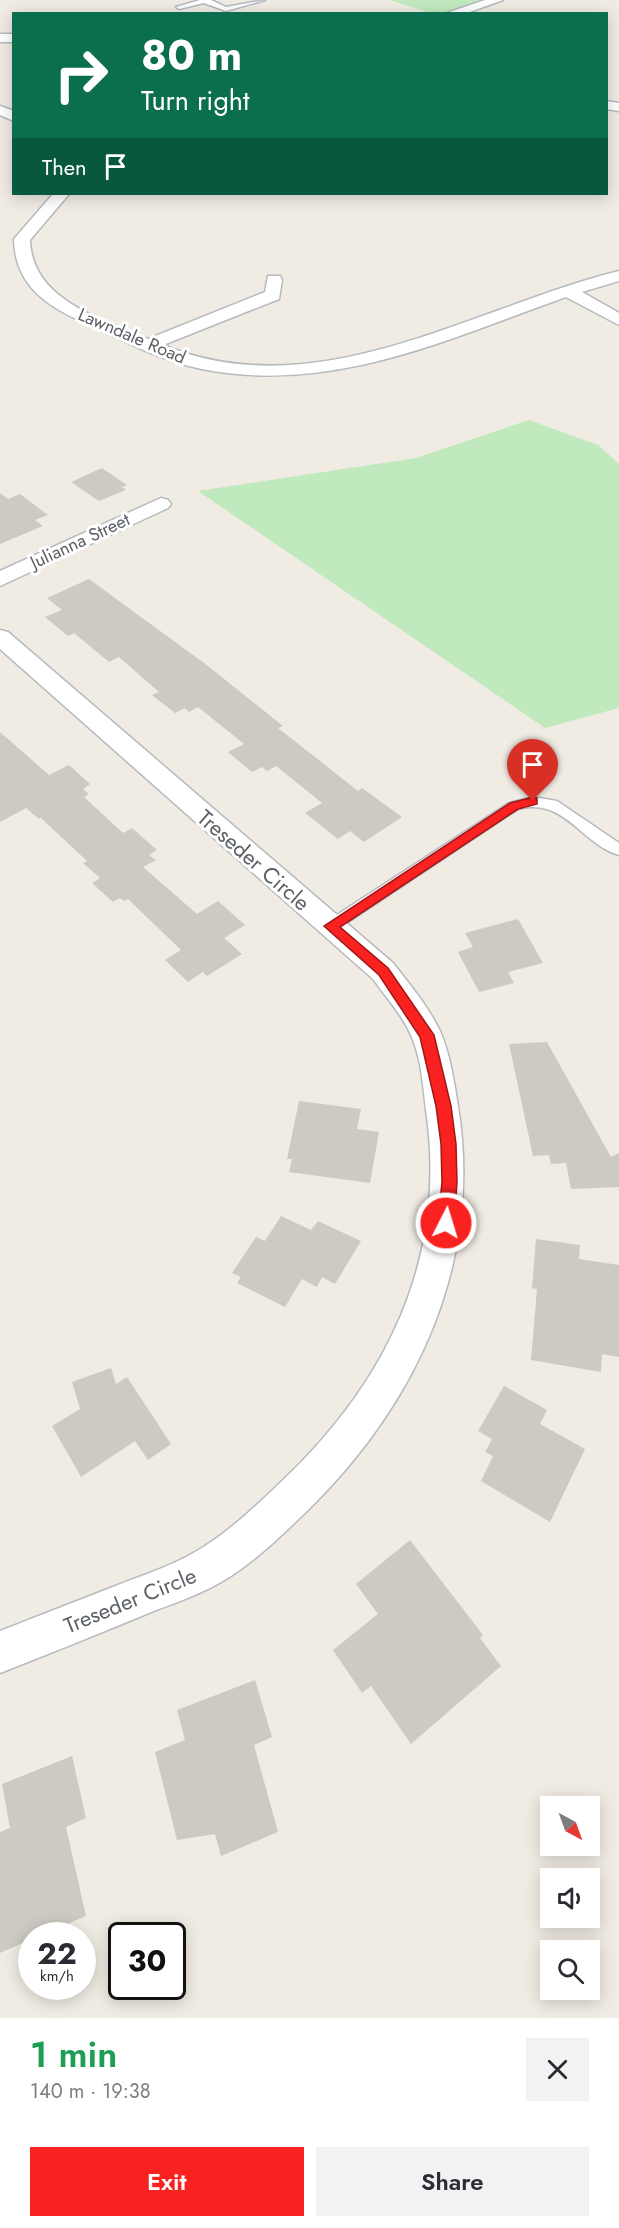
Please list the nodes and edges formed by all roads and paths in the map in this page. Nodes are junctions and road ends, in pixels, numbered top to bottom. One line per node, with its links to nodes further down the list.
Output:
1 (205, 0): 4 (lane); 5 (lane)
2 (262, 0): 5 (lane)
3 (497, 0): 7 (street)
4 (179, 7)
5 (226, 9): 6 (lane)
6 (215, 12)
7 (457, 12)
8 (60, 195): 13 (street, Lawndale Road)
9 (619, 276): 11 (street, Lawndale Road)
10 (274, 280): 13 (street)
11 (566, 290): 12 (street); 13 (street, Lawndale Road)
12 (619, 320)
13 (148, 345)
14 (161, 504): 15 (street, Julianna Street)
15 (0, 579)
16 (0, 637): 18 (street, Treseder Circle)
17 (619, 850): 18 (lane)
18 (331, 926): 19 (street, Treseder Circle)
19 (0, 1652)

